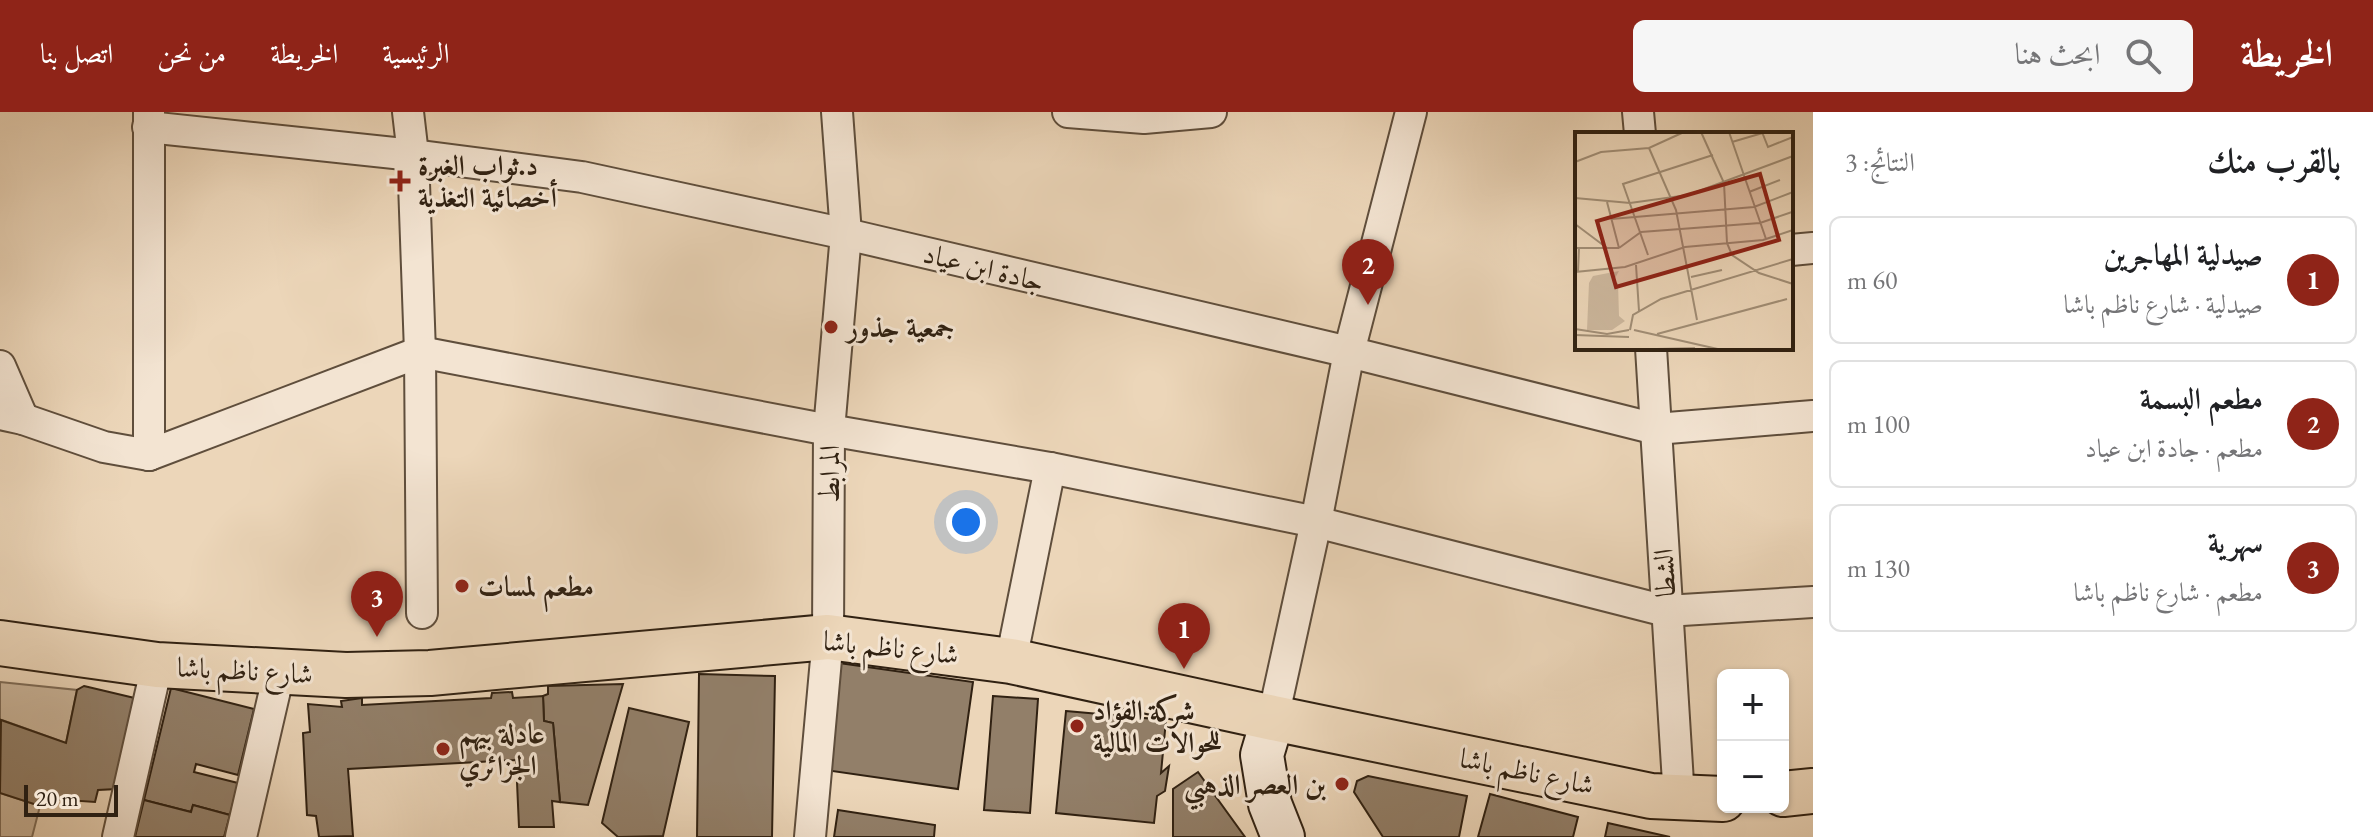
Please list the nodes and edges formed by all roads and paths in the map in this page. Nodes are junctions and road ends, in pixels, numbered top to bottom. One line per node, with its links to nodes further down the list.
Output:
1 (408, 112): 9 (street)
2 (837, 112): 10 (street, المرابط)
3 (1068, 112): 4 (street)
4 (1211, 112)
5 (1411, 112): 15 (street)
6 (1638, 112): 8 (street)
7 (149, 120): 9 (street, جادة ابن عياد); 21 (street)
8 (1640, 132)
9 (413, 155): 10 (street, جادة ابن عياد); 14 (street)
10 (846, 234): 15 (street, جادة ابن عياد); 20 (street, المرابط)
11 (1813, 248): 12 (street)
12 (1793, 250)
13 (1651, 350): 19 (street, الشطا)
14 (420, 352): 20 (street); 21 (street); 26 (street)
15 (1349, 352): 19 (street, جادة ابن عياد); 23 (street)
16 (0, 366): 18 (street)
17 (1813, 416): 19 (street, جادة ابن عياد)
18 (12, 417): 21 (street)
19 (1656, 429): 25 (street, الشطا)
20 (829, 430): 22 (street); 27 (street, المرابط)
21 (149, 455)
22 (1050, 468): 23 (street); 29 (street)
23 (1316, 522): 25 (street); 32 (street)
24 (1813, 602): 25 (street)
25 (1666, 611): 35 (street, الشطا)
26 (422, 613)
27 (828, 637): 29 (main road, شارع ناظم باشا); 31 (main road, شارع ناظم باشا); 39 (street, المرابط)
28 (0, 643): 30 (main road, شارع ناظم باشا)
29 (1011, 661): 32 (main road, شارع ناظم باشا)
30 (157, 665): 31 (main road, شارع ناظم باشا); 37 (street)
31 (279, 673): 38 (street)
32 (1273, 718): 35 (main road, شارع ناظم باشا); 40 (main road)
33 (1813, 791): 34 (main road)
34 (1789, 793)
35 (1679, 799): 36 (main road, شارع ناظم باشا)
36 (1717, 799)
37 (118, 837)
38 (241, 837)
39 (810, 837)
40 (1283, 837)

